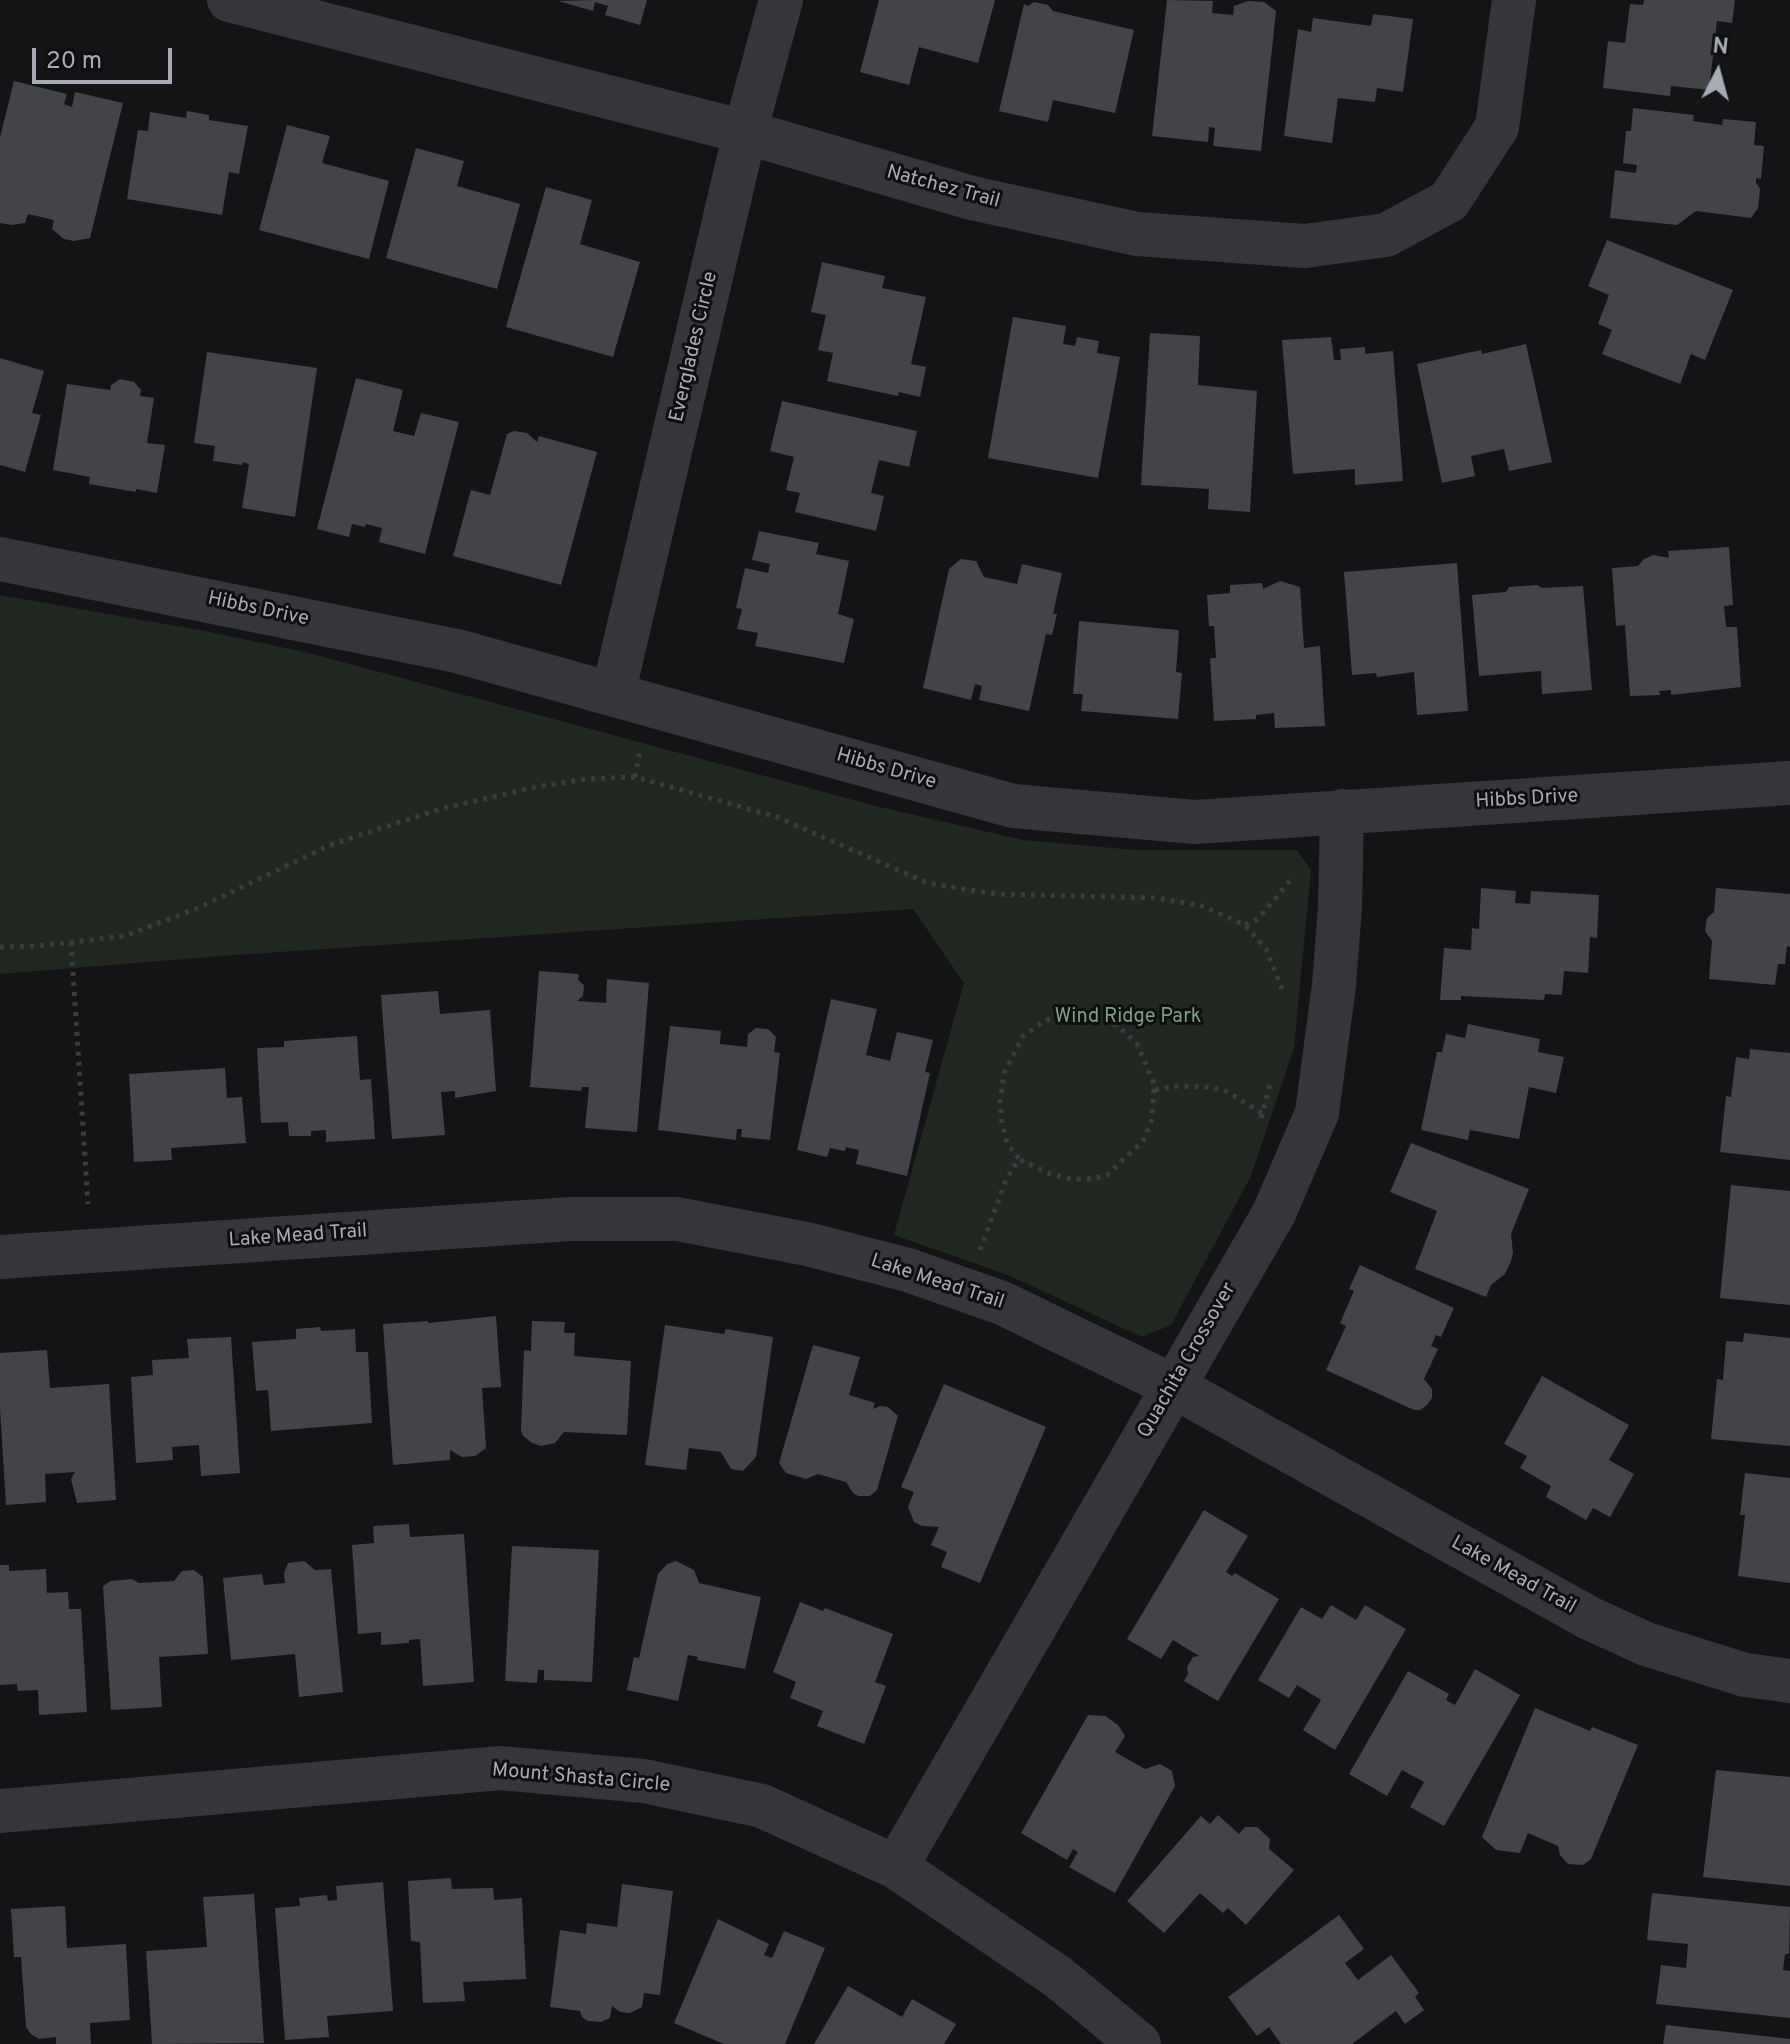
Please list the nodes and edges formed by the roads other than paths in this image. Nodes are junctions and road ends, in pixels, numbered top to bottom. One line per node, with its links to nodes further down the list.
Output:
1 (229, 0): 4 (street, Natchez Trail)
2 (781, 0): 4 (street, Everglades Circle)
3 (1514, 0): 4 (street, Natchez Trail)
4 (745, 132): 6 (street, Everglades Circle)
5 (0, 559): 6 (street, Hibbs Drive)
6 (613, 694): 8 (street, Hibbs Drive)
7 (1790, 783): 8 (street, Hibbs Drive)
8 (1342, 811): 10 (street, Quachita Crossover)
9 (0, 1257): 10 (street, Lake Mead Trail)
10 (1173, 1386): 11 (street, Lake Mead Trail); 13 (street, Quachita Crossover)
11 (1790, 1681)
12 (0, 1811): 13 (street, Mount Shasta Circle)
13 (896, 1867): 14 (street, Mount Shasta Circle)
14 (1139, 2044)

